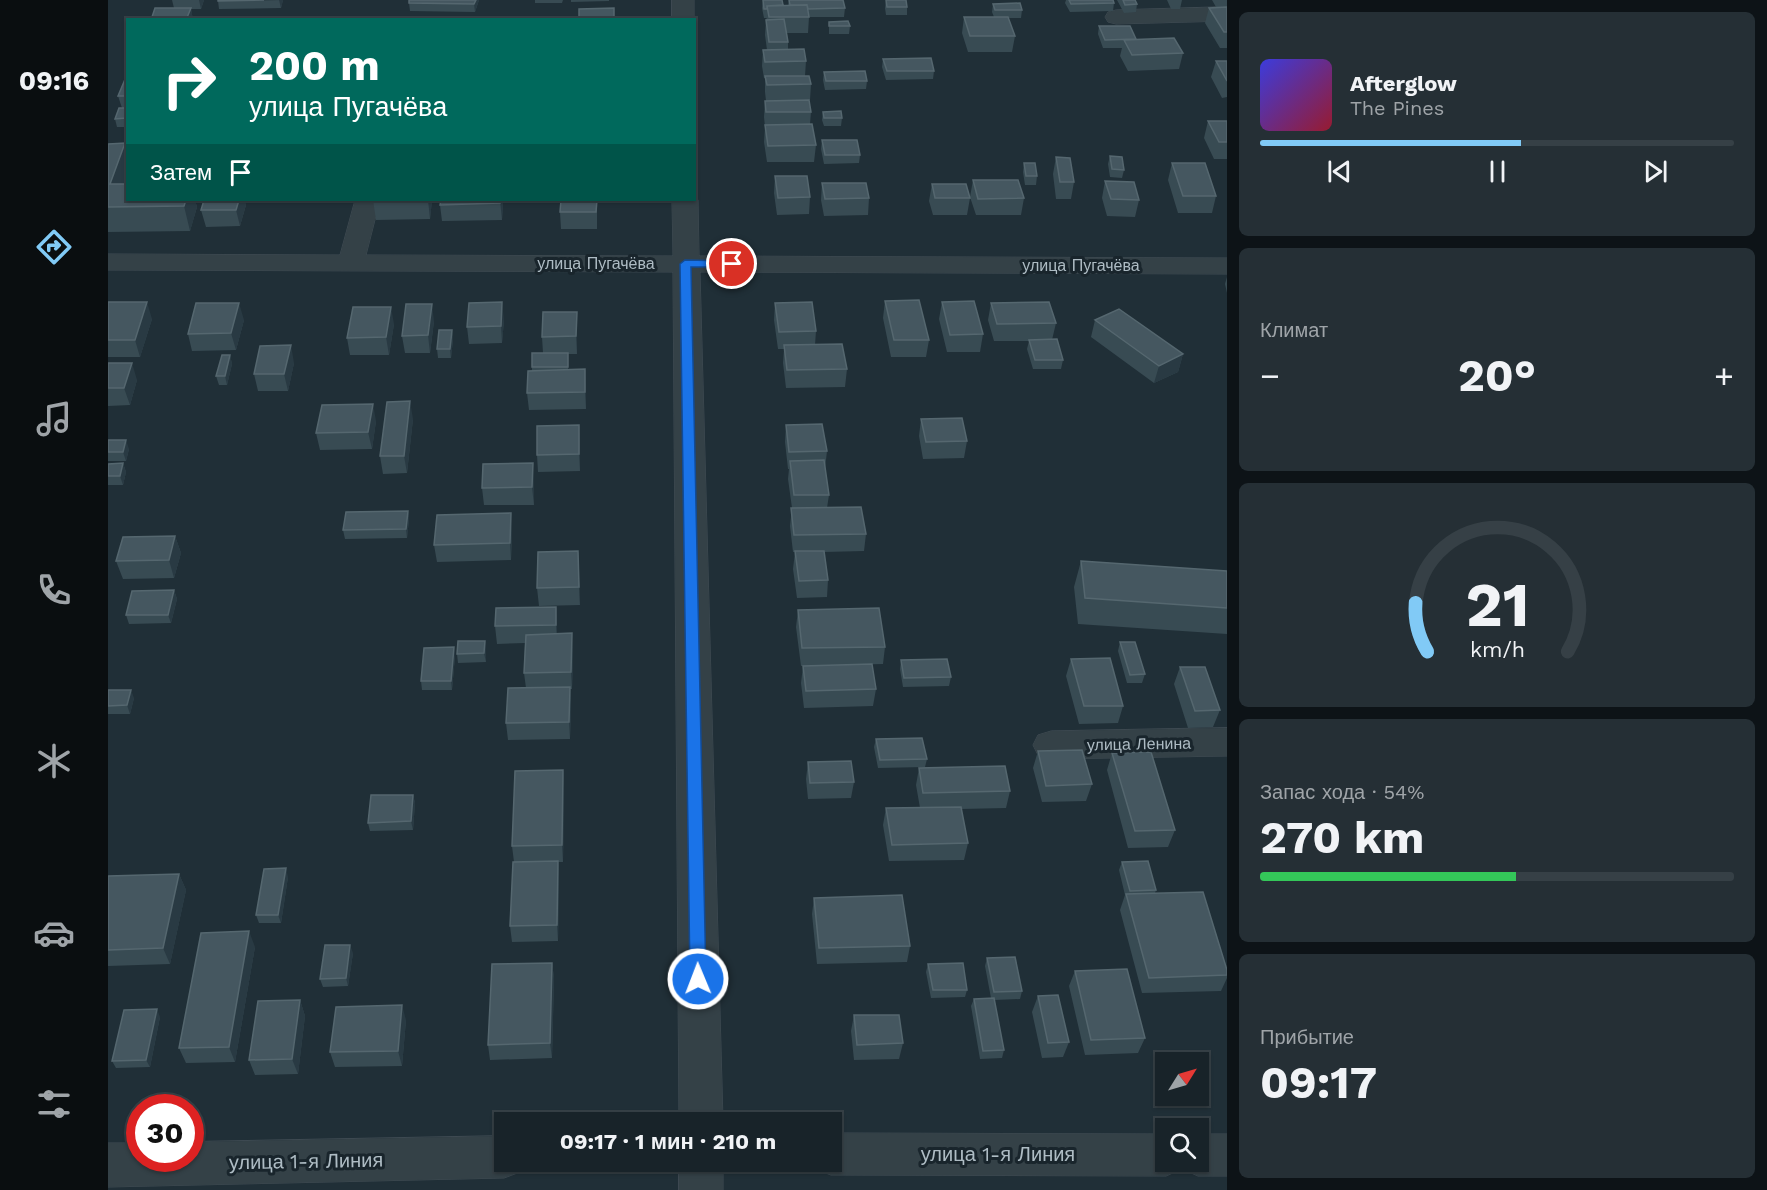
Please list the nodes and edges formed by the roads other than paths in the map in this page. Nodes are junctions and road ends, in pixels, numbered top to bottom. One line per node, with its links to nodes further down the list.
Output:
1 (683, 0): 4 (street)
2 (1227, 14): 3 (street)
3 (1116, 17)
4 (684, 18)
5 (367, 201): 8 (street)
6 (685, 201): 9 (street)
7 (108, 262): 8 (street, улица Пугачёва)
8 (351, 263): 9 (street, улица Пугачёва)
9 (685, 264): 10 (street, улица Пугачёва); 13 (street)
10 (1227, 266)
11 (1227, 742): 12 (street, улица Ленина)
12 (1051, 745)
13 (701, 1112)
14 (842, 1154): 15 (street, улица 1-я Линия)
15 (1155, 1155)
16 (1209, 1155): 17 (street)
17 (1227, 1155)
18 (494, 1158): 19 (street, улица 1-я Линия)
19 (108, 1165)
20 (701, 1172): 21 (street)
21 (701, 1190)

